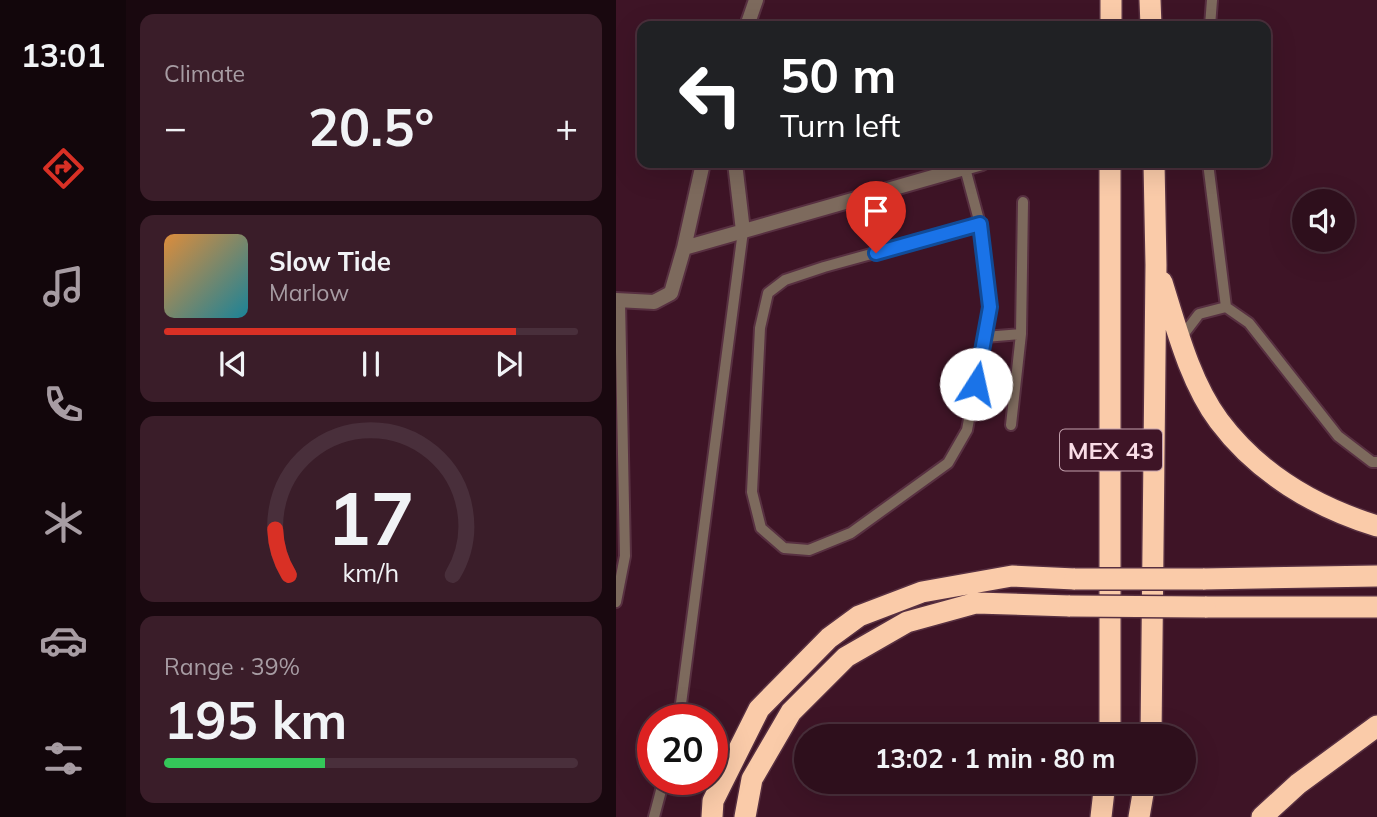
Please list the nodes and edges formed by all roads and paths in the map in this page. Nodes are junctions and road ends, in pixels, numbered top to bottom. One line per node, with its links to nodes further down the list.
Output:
1 (756, 0): 5 (street)
2 (1111, 0): 6 (highway)
3 (1150, 0): 7 (highway)
4 (1212, 0): 8 (lane)
5 (749, 21)
6 (1111, 21)
7 (1151, 21)
8 (1210, 21)
9 (702, 168): 18 (street)
10 (736, 168): 17 (street)
11 (965, 168): 16 (lane); 17 (street)
12 (1110, 168): 32 (highway, MEX 43)
13 (1154, 168): 19 (highway, MEX 43)
14 (1209, 168): 21 (lane)
15 (1023, 202): 22 (lane)
16 (980, 224): 23 (lane); 23 (lane)
17 (743, 231): 18 (street); 31 (lane)
18 (684, 248): 20 (street)
19 (1156, 265): 24 (highway); 33 (highway, MEX 43)
20 (618, 301): 29 (lane)
21 (1226, 307): 24 (lane); 26 (lane)
22 (1021, 334): 23 (lane); 25 (lane)
23 (985, 337)
24 (1180, 339): 27 (highway)
25 (1011, 425)
26 (1377, 462)
27 (1377, 526)
28 (1377, 576): 39 (highway, bridge)
29 (616, 603)
30 (1377, 607): 40 (highway, bridge)
31 (681, 704)
32 (1110, 724)
33 (1151, 724)
34 (1377, 726): 43 (highway)
35 (1104, 794): 41 (highway)
36 (1143, 794): 42 (highway)
37 (660, 795): 38 (lane)
38 (654, 817)
39 (712, 817)
40 (745, 817)
41 (1101, 817)
42 (1139, 817)
43 (1262, 817)

